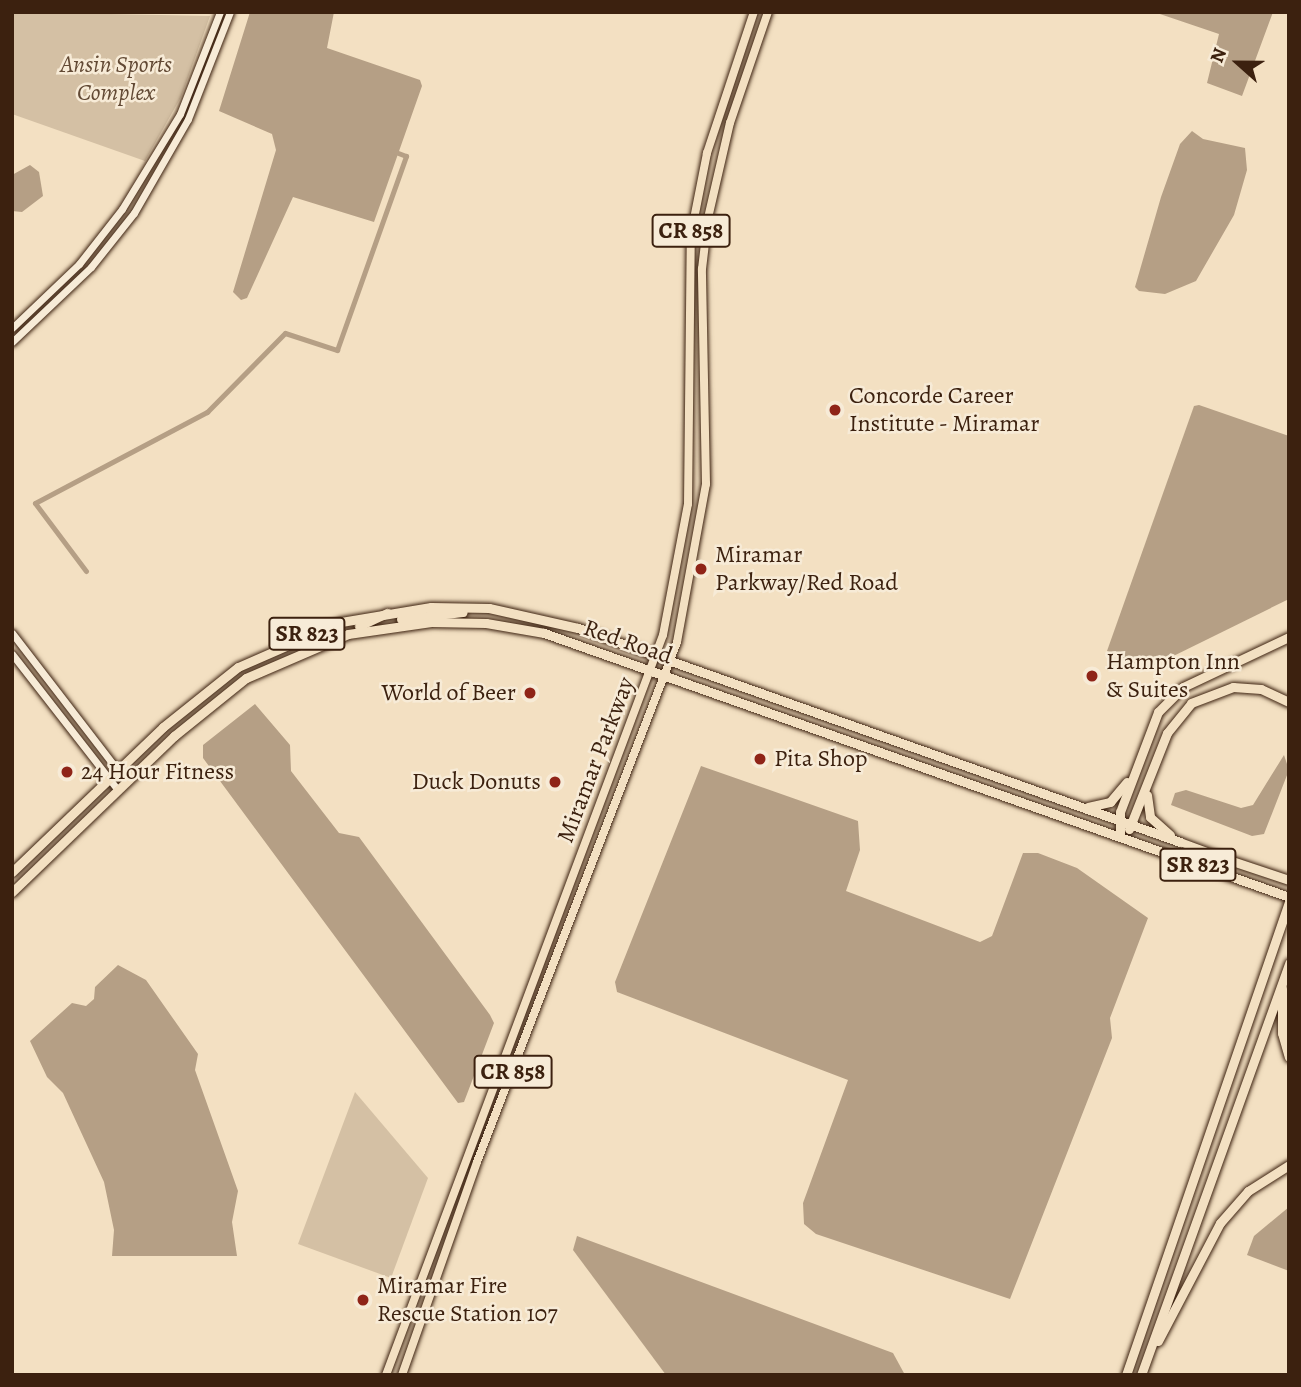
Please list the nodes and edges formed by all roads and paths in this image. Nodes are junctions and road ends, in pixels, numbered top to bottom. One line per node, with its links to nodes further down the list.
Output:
1 (220, 12): 5 (street)
2 (230, 12): 6 (street)
3 (754, 12): 7 (main road, Miramar Parkway / CR 858)
4 (768, 12): 8 (main road, Miramar Parkway / CR 858)
5 (12, 328)
6 (12, 342)
7 (687, 516): 8 (main road); 16 (main road, Miramar Parkway / CR 858)
8 (701, 518): 17 (main road, Miramar Parkway / CR 858)
9 (470, 608): 10 (highway, Red Road / SR 823); 11 (highway); 16 (highway, Red Road / SR 823)
10 (387, 613): 14 (highway); 21 (highway, Red Road / SR 823)
11 (388, 626): 14 (highway, Red Road / SR 823); 18 (highway, Red Road / SR 823)
12 (12, 633): 21 (street)
13 (1289, 637): 22 (highway)
14 (320, 644): 24 (highway, Red Road / SR 823)
15 (12, 654): 23 (street)
16 (656, 655): 17 (highway, Red Road / SR 823); 18 (main road, Miramar Parkway / CR 858)
17 (671, 661): 19 (main road, Miramar Parkway / CR 858); 27 (highway, Red Road / SR 823)
18 (650, 670): 19 (highway, Red Road / SR 823); 42 (main road, Miramar Parkway / CR 858)
19 (666, 675): 30 (highway, Red Road / SR 823); 43 (main road, Miramar Parkway / CR 858)
20 (1289, 702): 25 (highway)
21 (117, 772): 23 (highway, Red Road / SR 823); 24 (street)
22 (1132, 775): 27 (highway); 28 (highway)
23 (109, 780): 26 (street); 33 (highway, Red Road / SR 823)
24 (126, 781): 26 (highway, Red Road / SR 823)
25 (1147, 788): 29 (highway); 31 (highway)
26 (117, 789): 35 (highway, Red Road / SR 823)
27 (1080, 807): 28 (highway, Red Road / SR 823)
28 (1118, 821): 29 (highway, Red Road / SR 823); 30 (highway)
29 (1133, 826): 30 (highway); 31 (highway, Red Road / SR 823)
30 (1120, 837): 36 (highway, Red Road / SR 823)
31 (1180, 842): 32 (main road, Red Road / SR 823)
32 (1232, 861): 34 (highway, Red Road / SR 823)
33 (12, 872)
34 (1285, 879)
35 (12, 892)
36 (1289, 900): 44 (highway)
37 (1289, 963): 38 (highway)
38 (1282, 982): 39 (highway); 41 (highway)
39 (1289, 1057)
40 (1289, 1165): 41 (highway)
41 (1148, 1357): 45 (highway)
42 (386, 1375)
43 (402, 1375)
44 (1126, 1375)
45 (1142, 1375)

